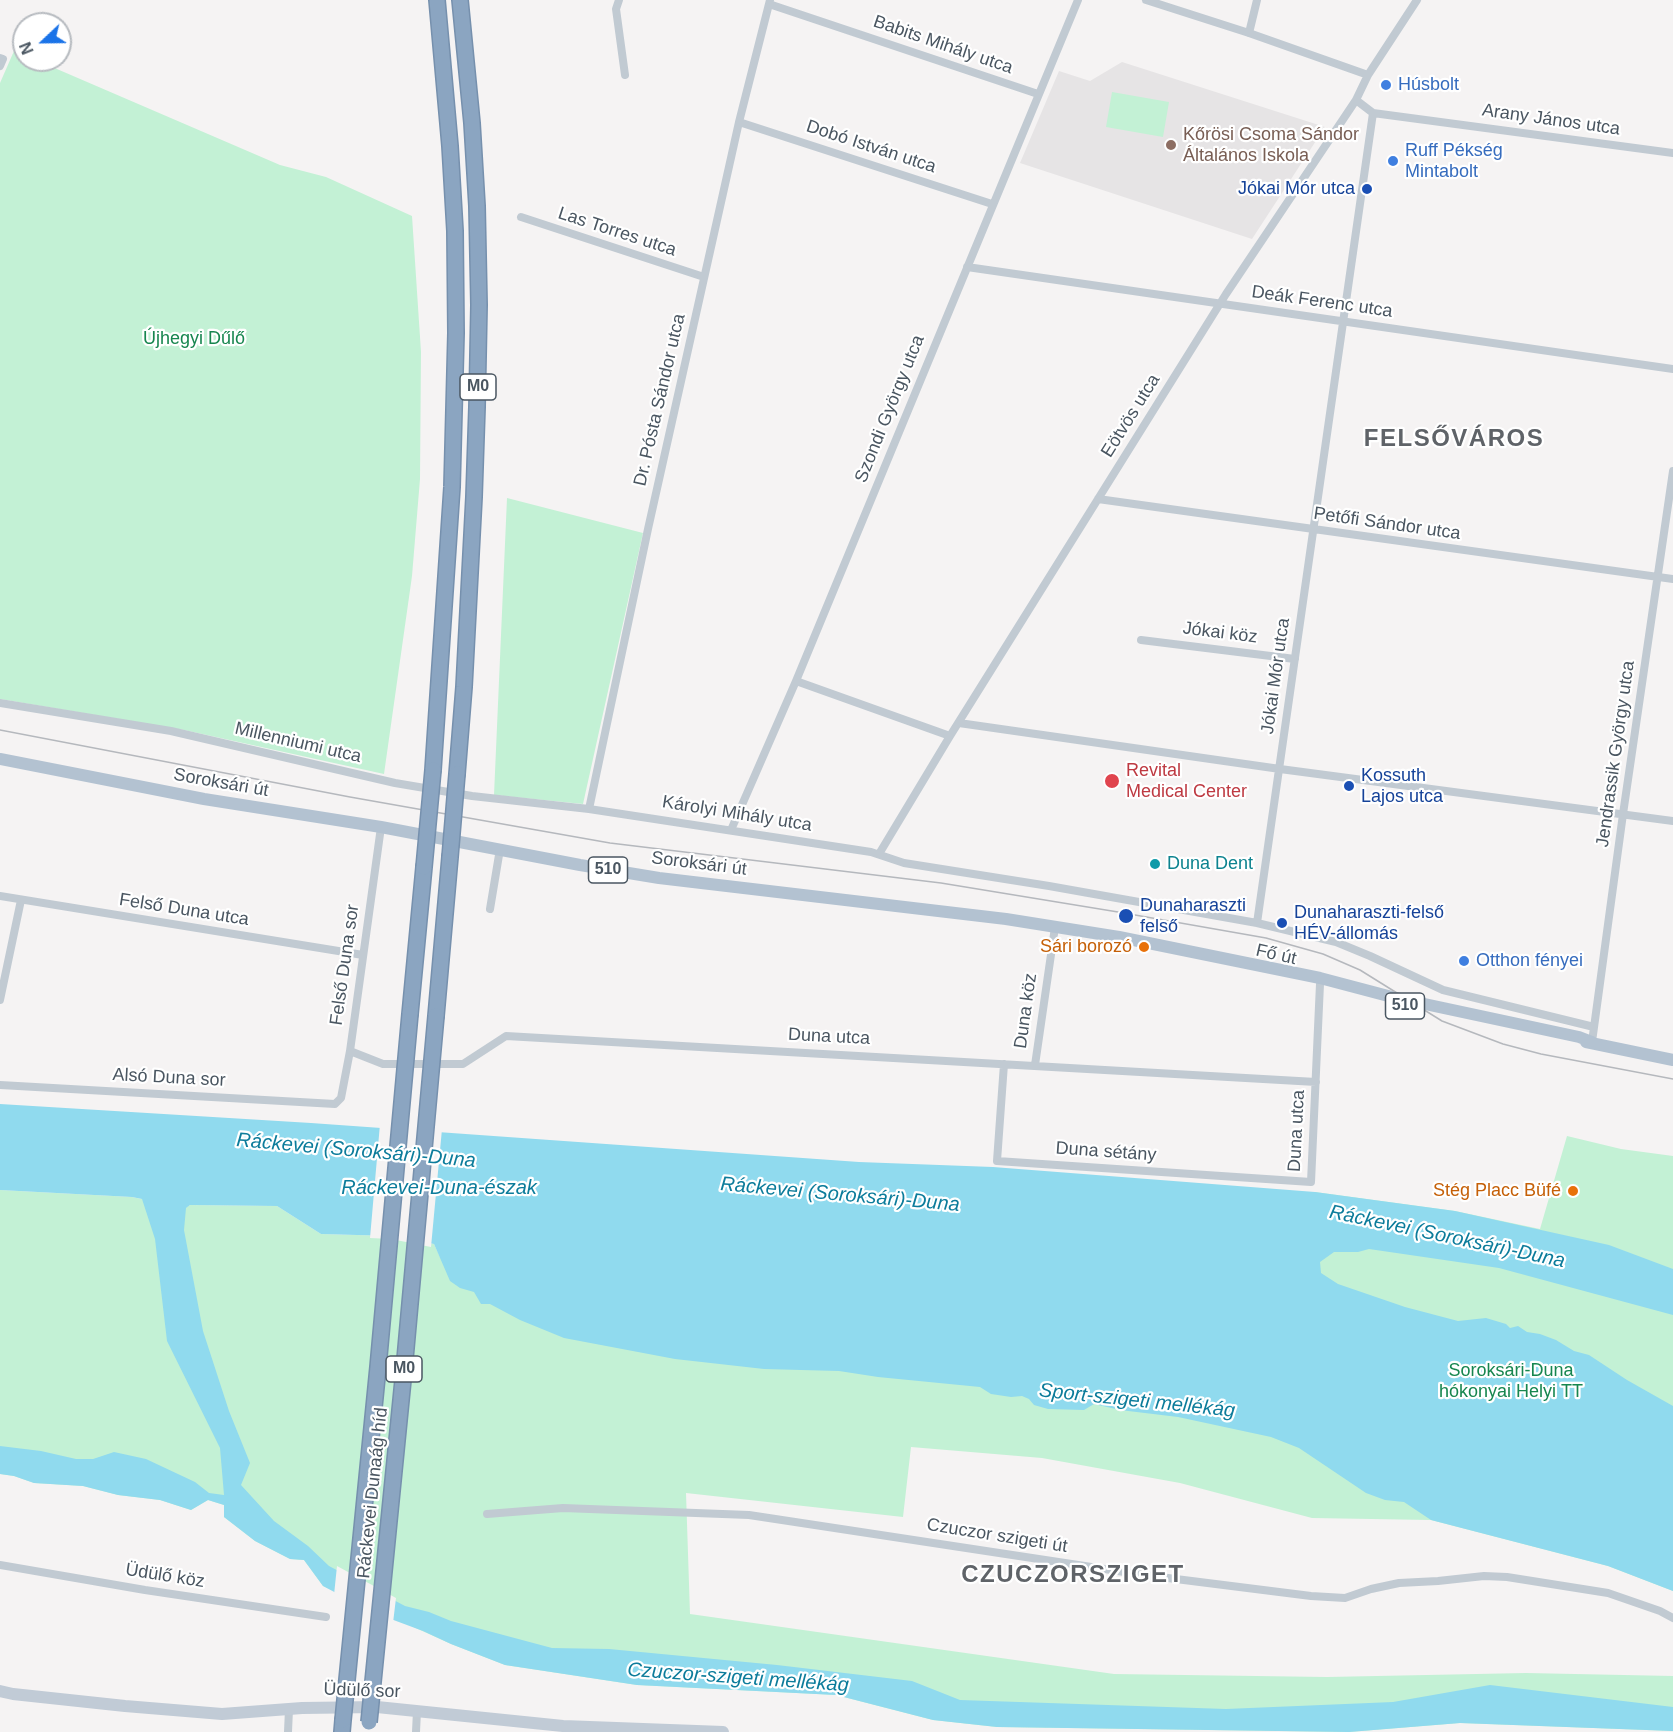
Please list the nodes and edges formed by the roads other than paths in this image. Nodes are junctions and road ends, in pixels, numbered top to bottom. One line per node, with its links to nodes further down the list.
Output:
1 (437, 0): 70 (highway, Ráckevei Dunaág híd / M0, bridge)
2 (460, 0): 71 (highway, Ráckevei Dunaág híd / M0, bridge)
3 (619, 0): 10 (street)
4 (1078, 0): 12 (street, Szondi György utca)
5 (1146, 0): 9 (street)
6 (1257, 0): 9 (street)
7 (1417, 0): 11 (street, Eötvös utca)
8 (769, 2): 12 (street, Babits Mihály utca); 15 (street, Dr. Pósta Sándor utca)
9 (1249, 33): 11 (street)
10 (625, 75)
11 (1368, 75): 13 (street, Eötvös utca)
12 (1038, 94): 17 (street, Szondi György utca)
13 (1356, 100): 14 (street, Arany János utca); 21 (street, Eötvös utca)
14 (1373, 113): 16 (street, Arany János utca); 22 (street, Jókai Mór utca)
15 (739, 122): 17 (street, Dobó István utca); 20 (street, Dr. Pósta Sándor utca)
16 (1673, 153)
17 (993, 204): 19 (street, Szondi György utca)
18 (520, 217): 20 (street, Las Torres utca)
19 (967, 267): 21 (street, Deák Ferenc utca); 31 (street, Szondi György utca)
20 (704, 277): 37 (street, Dr. Pósta Sándor utca)
21 (1220, 304): 22 (street, Deák Ferenc utca); 25 (street, Eötvös utca)
22 (1343, 321): 23 (street, Deák Ferenc utca); 26 (street, Jókai Mór utca)
23 (1673, 369)
24 (1673, 471): 27 (street, Jendrassik György utca)
25 (1098, 500): 26 (street, Petőfi Sándor utca); 33 (street, Eötvös utca)
26 (1314, 531): 27 (street, Petőfi Sándor utca); 30 (street, Jókai Mór utca)
27 (1659, 577): 28 (street, Petőfi Sándor utca); 38 (street, Jendrassik György utca)
28 (1673, 579)
29 (1141, 640): 30 (street, Jókai köz)
30 (1295, 659): 36 (street, Jókai Mór utca)
31 (796, 681): 34 (street); 41 (street, Szondi György utca)
32 (0, 703): 37 (street, Millenniumi utca)
33 (958, 723): 34 (street, Eötvös utca); 36 (street)
34 (951, 736): 43 (street, Eötvös utca)
35 (0, 759): 40 (main road, Soroksári út / 510)
36 (1280, 769): 38 (street); 47 (street, Jókai Mór utca)
37 (589, 809): 41 (street, Károlyi Mihály utca)
38 (1623, 814): 39 (street); 53 (street, Jendrassik György utca)
39 (1673, 821)
40 (381, 828): 42 (main road, Soroksári út / 510); 49 (street, Felső Duna sor)
41 (731, 830): 43 (street, Károlyi Mihály utca)
42 (500, 849): 46 (street); 48 (main road, Soroksári út / 510)
43 (879, 854): 47 (street, Fő út)
44 (0, 896): 45 (street, Felső Duna utca)
45 (21, 900): 49 (street, Felső Duna utca); 52 (street)
46 (490, 909)
47 (1257, 923): 53 (street, Fő út)
48 (1055, 927): 50 (main road, Soroksári út / 510); 58 (street, Duna köz)
49 (363, 955): 55 (street, Felső Duna sor)
50 (1219, 958): 51 (main road, Fő út / 510); 54 (main road, Fő út / 510)
51 (1320, 984): 54 (main road, Fő út / 510); 59 (street, Duna utca)
52 (0, 1000)
53 (1594, 1027): 54 (street, Jendrassik György utca)
54 (1592, 1042): 56 (main road, Fő út / 510)
55 (350, 1051): 57 (street, Duna utca); 61 (street, Felső Duna sor)
56 (1673, 1060)
57 (1004, 1064): 58 (street, Duna utca); 62 (street, Duna sétány)
58 (1035, 1065): 59 (street, Duna utca)
59 (1316, 1082): 62 (street, Duna utca)
60 (0, 1085): 61 (street, Alsó Duna sor)
61 (335, 1104)
62 (1311, 1182)
63 (487, 1514): 66 (street, Czuczor szigeti út)
64 (0, 1565): 65 (street, Üdülő köz)
65 (326, 1617)
66 (1673, 1618)
67 (0, 1691): 68 (street, Üdülő sor)
68 (289, 1709): 69 (street, Üdülő sor); 72 (street)
69 (417, 1711): 73 (street); 74 (street, Üdülő sor)
70 (342, 1726)
71 (369, 1727)
72 (288, 1732)
73 (416, 1732)
74 (723, 1732)

